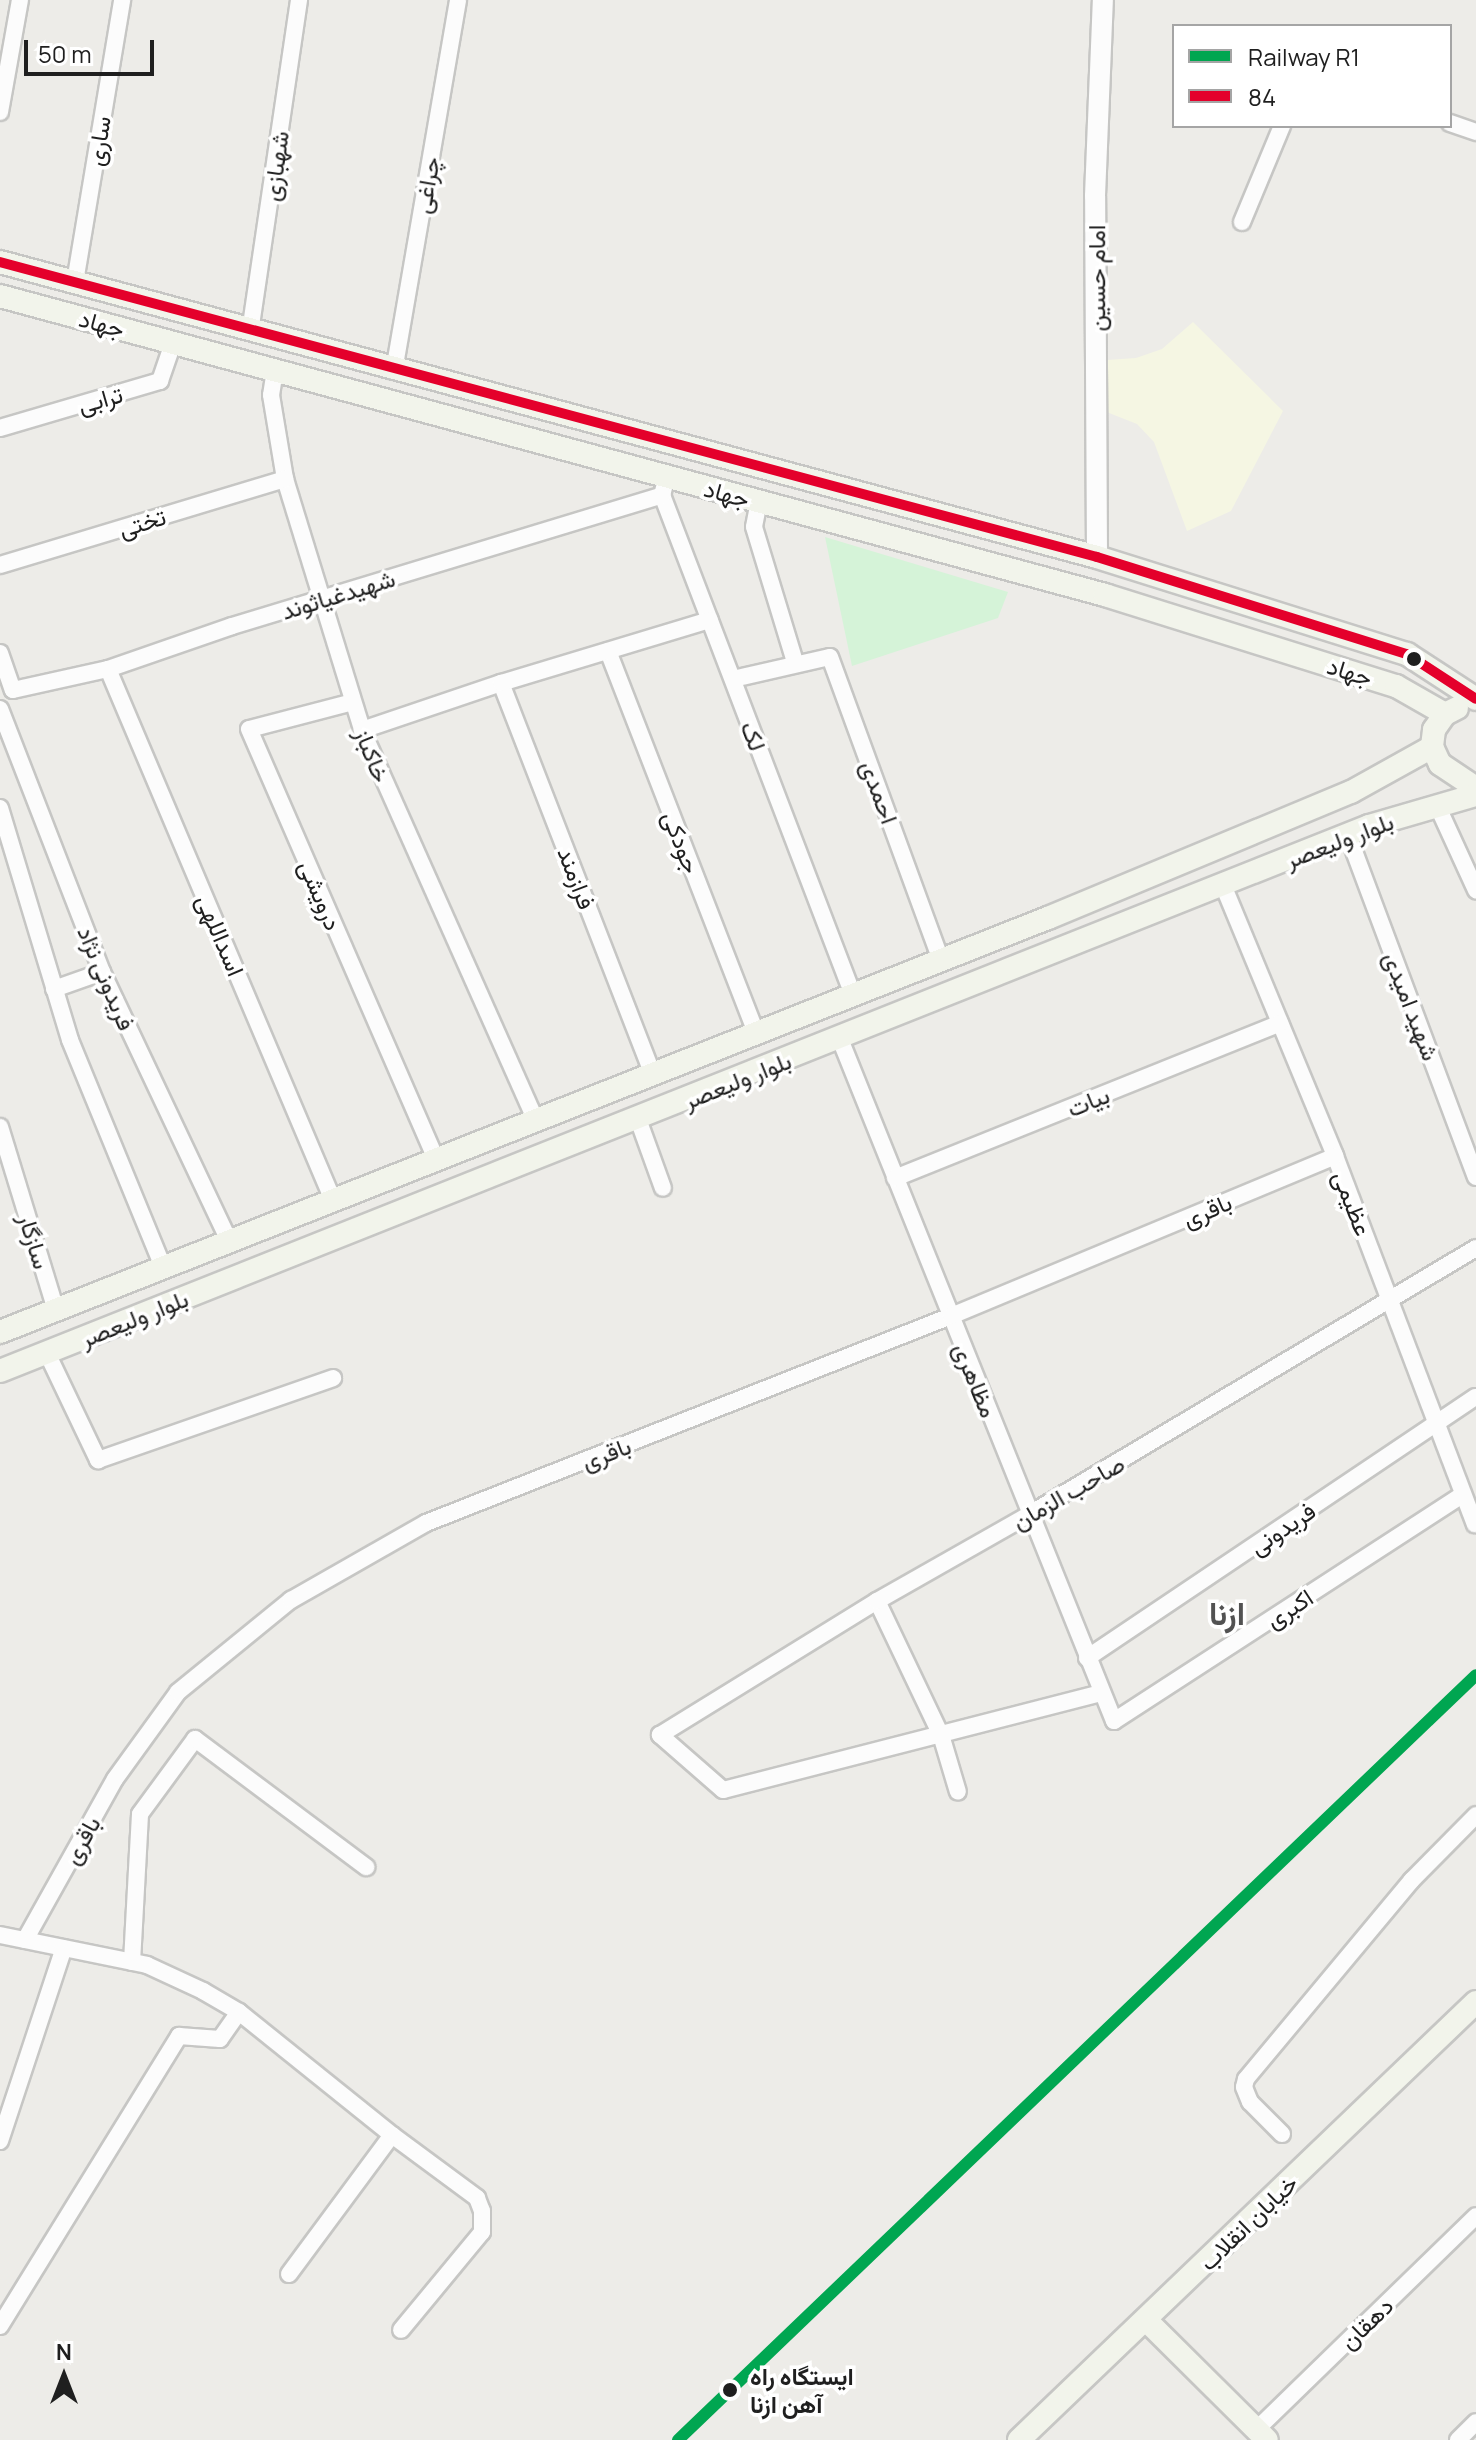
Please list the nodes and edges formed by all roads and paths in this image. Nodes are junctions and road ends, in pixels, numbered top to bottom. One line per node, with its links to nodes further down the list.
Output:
1 (20, 0): 6 (street)
2 (122, 0): 12 (street, ساری)
3 (299, 0): 14 (street, شهبازی)
4 (458, 0): 17 (street, چراغی)
5 (1103, 0): 26 (street, امام حسین)
6 (0, 112)
7 (1452, 124): 9 (street)
8 (1281, 128): 10 (street)
9 (1476, 132)
10 (1242, 222)
11 (0, 262): 12 (main road, جهاد)
12 (75, 282): 14 (main road, جهاد)
13 (0, 296): 15 (main road, جهاد)
14 (250, 332): 17 (main road, جهاد)
15 (173, 343): 16 (main road, جهاد); 19 (street, ترابی)
16 (275, 370): 20 (main road, جهاد); 21 (street, خاکباز)
17 (394, 371): 18 (main road, جهاد)
18 (565, 414): 20 (main road); 23 (main road, جهاد)
19 (0, 428)
20 (556, 446): 22 (main road, جهاد)
21 (285, 479): 27 (street, تختی); 28 (street, خاکباز)
22 (665, 486): 24 (main road, جهاد); 28 (street, شهید‌غیاثوند); 29 (street, لک)
23 (872, 497): 25 (main road); 26 (main road, جهاد)
24 (759, 501): 25 (main road, جهاد); 33 (street)
25 (859, 528): 37 (main road, جهاد)
26 (1097, 557): 32 (main road, جهاد)
27 (0, 565)
28 (319, 600): 34 (street, شهید‌غیاثوند); 39 (street, خاکباز)
29 (710, 620): 30 (street); 35 (street, لک)
30 (608, 651): 36 (street); 58 (street, جودکی)
31 (0, 653): 34 (street, شهید‌غیاثوند)
32 (1407, 654): 37 (main road); 38 (main road, جهاد)
33 (795, 662): 35 (street, احمدی); 53 (street, احمدی)
34 (108, 669): 70 (street, اسداللهی)
35 (733, 679): 56 (street, لک)
36 (501, 683): 42 (street); 60 (street, فرازمند)
37 (1396, 686): 41 (main road, جهاد)
38 (1476, 699): 41 (main road)
39 (353, 702): 42 (street, خاکباز); 66 (street, درویشی)
40 (0, 709): 54 (street, فریدونی نژاد)
41 (1445, 714): 43 (main road)
42 (362, 730): 63 (street, خاکباز)
43 (1432, 747): 44 (main road); 45 (main road, بلوار ولیعصر)
44 (1476, 788)
45 (1351, 792): 49 (main road); 53 (main road, بلوار ولیعصر)
46 (1476, 795): 47 (main road, بلوار ولیعصر)
47 (1437, 805): 49 (main road, بلوار ولیعصر); 52 (street)
48 (0, 808): 55 (street)
49 (1369, 826): 50 (main road, بلوار ولیعصر)
50 (1348, 835): 51 (main road, بلوار ولیعصر); 67 (street, شهید امیدی)
51 (1223, 885): 57 (street, عظیمی); 59 (main road, بلوار ولیعصر)
52 (1476, 890)
53 (941, 960): 56 (main road, بلوار ولیعصر)
54 (102, 972): 55 (street); 71 (street, فریدونی نژاد)
55 (54, 989): 73 (street)
56 (853, 995): 58 (main road, بلوار ولیعصر)
57 (1280, 1023): 65 (street, عظیمی); 68 (street, بیات)
58 (756, 1033): 60 (main road, بلوار ولیعصر)
59 (840, 1039): 62 (main road, بلوار ولیعصر); 68 (street, مظاهری)
60 (653, 1074): 61 (main road, بلوار ولیعصر)
61 (624, 1085): 62 (main road); 63 (main road, بلوار ولیعصر)
62 (638, 1119): 69 (street); 78 (main road, بلوار ولیعصر)
63 (536, 1120): 66 (main road, بلوار ولیعصر)
64 (0, 1127): 75 (street, سازگار)
65 (1335, 1156): 74 (street, عظیمی); 76 (street, باقری)
66 (436, 1160): 70 (main road, بلوار ولیعصر)
67 (1476, 1177)
68 (895, 1178): 76 (street, مظاهری)
69 (663, 1188)
70 (333, 1200): 71 (main road, بلوار ولیعصر)
71 (229, 1241): 73 (main road, بلوار ولیعصر)
72 (1476, 1248): 74 (street, صاحب الزمان)
73 (163, 1267): 75 (main road, بلوار ولیعصر)
74 (1390, 1301): 82 (street, عظیمی); 84 (street, صاحب الزمان)
75 (56, 1310): 77 (main road, بلوار ولیعصر)
76 (951, 1316): 84 (street, مظاهری); 95 (street, باقری)
77 (0, 1332)
78 (47, 1353): 79 (main road, بلوار ولیعصر); 80 (street)
79 (0, 1371)
80 (333, 1378)
81 (1476, 1397): 82 (street, فریدونی)
82 (1437, 1424): 83 (street, عظیمی); 87 (street, فریدونی)
83 (1463, 1494): 85 (street, عظیمی); 89 (street, اکبری)
84 (1030, 1514): 86 (street, صاحب الزمان); 87 (street, مظاهری)
85 (1475, 1524)
86 (877, 1601): 90 (street); 90 (street, صاحب الزمان)
87 (1087, 1658): 88 (street, مظاهری)
88 (1101, 1693): 89 (street, مظاهری); 90 (street)
89 (1114, 1721)
90 (941, 1735): 91 (street)
91 (958, 1792)
92 (1476, 1815): 100 (street)
93 (366, 1867): 97 (street)
94 (0, 1935): 95 (street)
95 (25, 1940): 96 (street)
96 (64, 1948): 97 (street); 102 (street)
97 (132, 1962): 99 (street)
98 (1476, 2002): 105 (main road, خیابان انقلاب)
99 (239, 2012): 101 (street); 106 (street)
100 (1282, 2134)
101 (392, 2135): 104 (street); 107 (street)
102 (0, 2141)
103 (1476, 2216): 109 (street, دهقان)
104 (289, 2274)
105 (1146, 2320): 109 (main road); 110 (main road, خیابان انقلاب)
106 (0, 2326)
107 (401, 2330)
108 (1476, 2422): 111 (street)
109 (1262, 2435)
110 (1019, 2440)
111 (1458, 2440)

